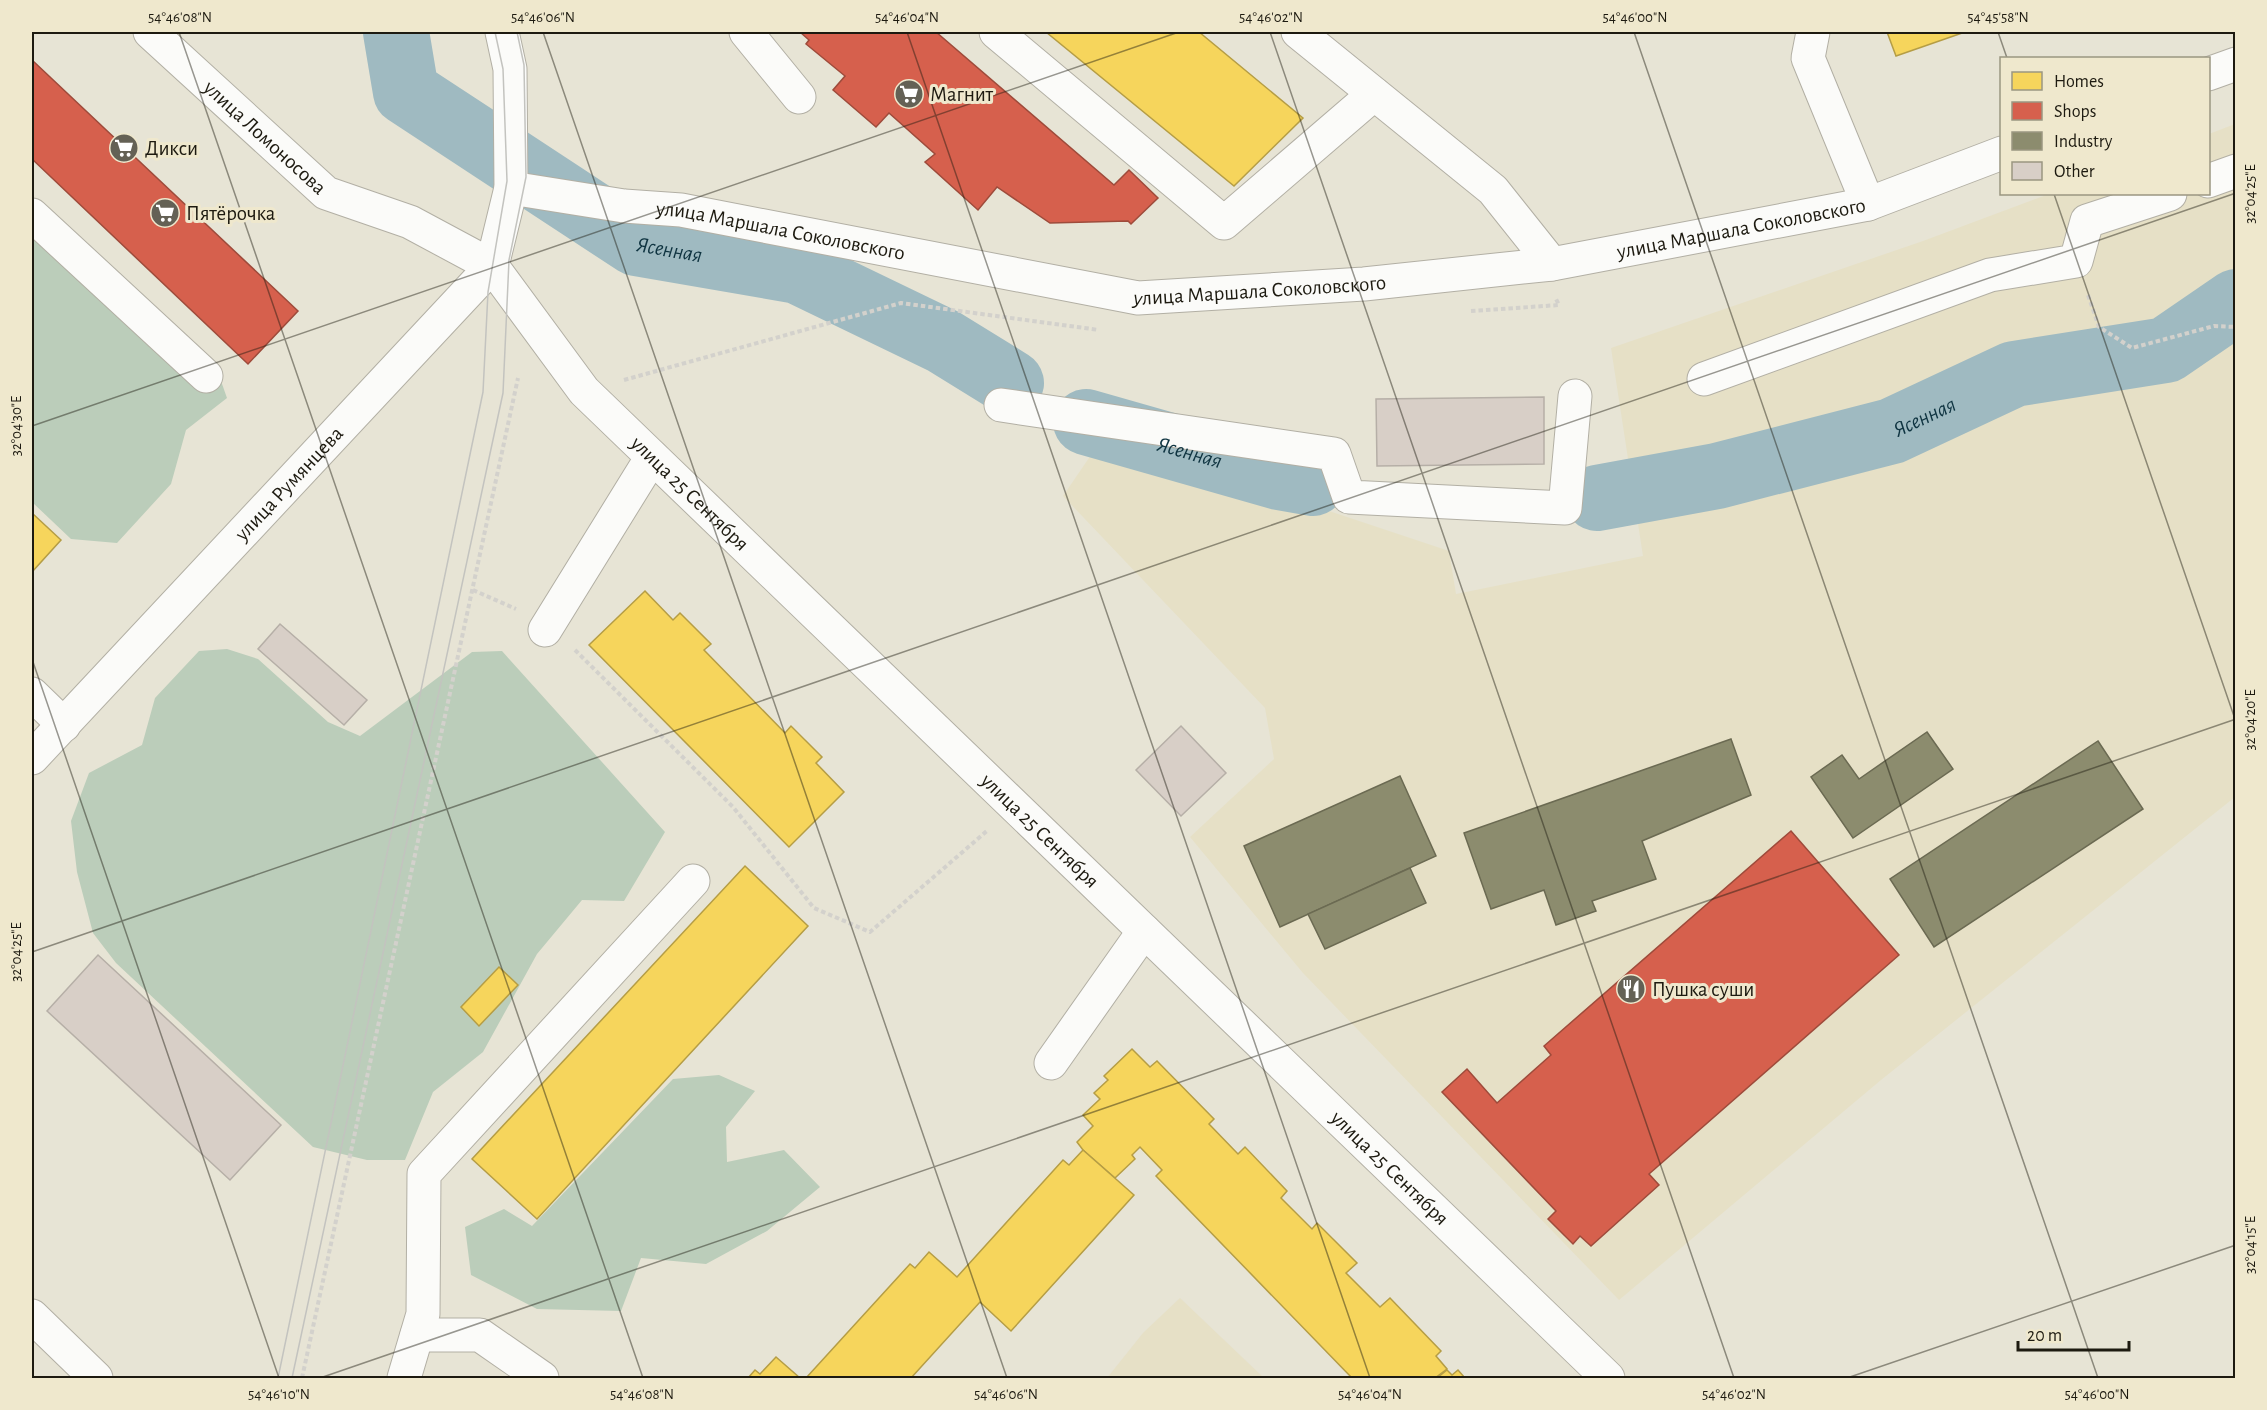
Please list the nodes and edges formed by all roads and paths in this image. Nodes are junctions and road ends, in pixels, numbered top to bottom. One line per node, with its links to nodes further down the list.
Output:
1 (150, 32): 21 (street, улица Ломоносова)
2 (502, 32): 15 (street)
3 (746, 32): 11 (street)
4 (996, 32): 10 (street)
5 (1298, 32): 10 (street)
6 (1788, 32): 7 (street)
7 (1810, 45): 17 (street)
8 (2235, 64): 9 (street)
9 (2210, 73)
10 (1374, 94): 20 (street)
11 (799, 97)
12 (2000, 153): 17 (street, улица Маршала Соколовского)
13 (2235, 171): 14 (street)
14 (2210, 179)
15 (516, 188): 20 (street, улица Маршала Соколовского); 21 (street)
16 (2167, 195): 19 (street)
17 (1868, 204): 20 (street, улица Маршала Соколовского)
18 (32, 215): 24 (street)
19 (2076, 261): 23 (path); 26 (street)
20 (1552, 264)
21 (492, 266): 27 (street, улица 25 Сентября); 34 (street, улица Румянцева)
22 (880, 309): 27 (path)
23 (2235, 327)
24 (206, 376)
25 (518, 378): 31 (path)
26 (1704, 380)
27 (584, 392): 30 (street, улица 25 Сентября)
28 (1575, 396): 29 (street)
29 (1001, 405)
30 (651, 457): 32 (street); 38 (street, улица 25 Сентября)
31 (473, 590): 32 (path); 43 (path)
32 (547, 627): 36 (path)
33 (32, 694): 34 (street)
34 (64, 724): 35 (street, улица Румянцева)
35 (32, 758)
36 (989, 829)
37 (693, 881): 41 (street)
38 (1144, 931): 39 (street); 46 (street, улица 25 Сентября)
39 (1051, 1063)
40 (32, 1316): 42 (street)
41 (417, 1335): 44 (street); 45 (street)
42 (96, 1378)
43 (302, 1378)
44 (404, 1378)
45 (542, 1378)
46 (1608, 1378)

